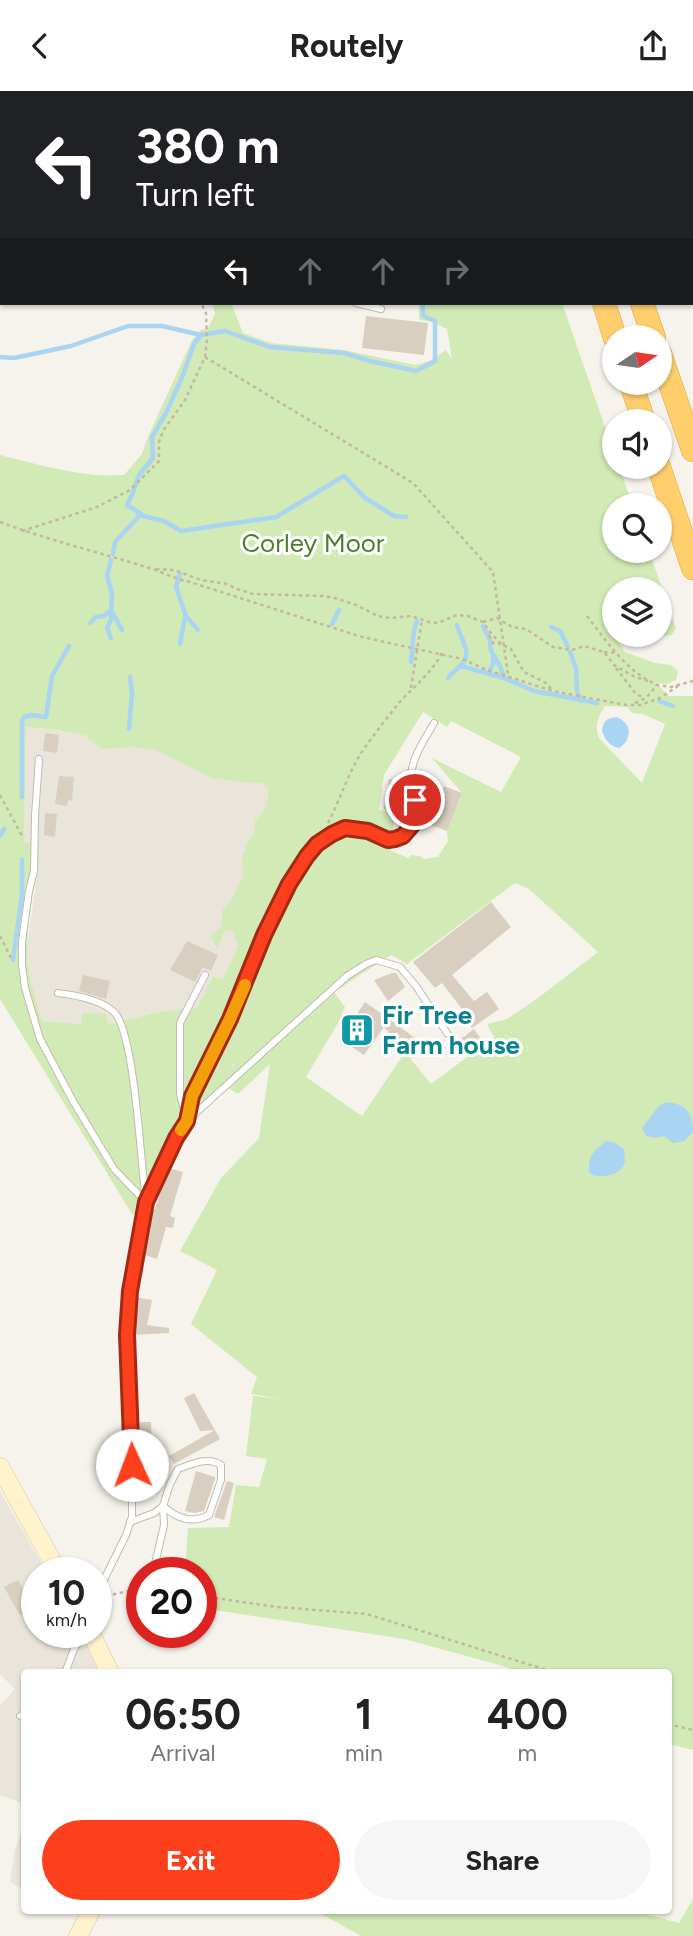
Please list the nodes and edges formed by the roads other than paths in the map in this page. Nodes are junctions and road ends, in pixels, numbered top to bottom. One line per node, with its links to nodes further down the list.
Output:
1 (364, 305): 4 (lane)
2 (605, 305): 5 (highway)
3 (643, 305): 6 (highway)
4 (381, 309)
5 (611, 325)
6 (650, 325)
7 (672, 389): 8 (highway)
8 (693, 450)
9 (663, 479): 10 (highway)
10 (693, 568)
11 (434, 723): 16 (lane)
12 (40, 759): 17 (lane)
13 (205, 975): 16 (lane)
14 (58, 993): 17 (lane)
15 (447, 1034): 16 (lane)
16 (187, 1121): 17 (lane)
17 (146, 1202): 20 (lane)
18 (0, 1467): 21 (street)
19 (163, 1506): 19 (lane); 20 (lane); 22 (lane)
20 (130, 1522): 23 (lane)
21 (50, 1557)
22 (157, 1557)
23 (112, 1564)
24 (75, 1648): 26 (lane)
25 (98, 1648): 27 (street)
26 (66, 1669)
27 (108, 1669)
28 (89, 1914): 29 (street)
29 (78, 1936)

